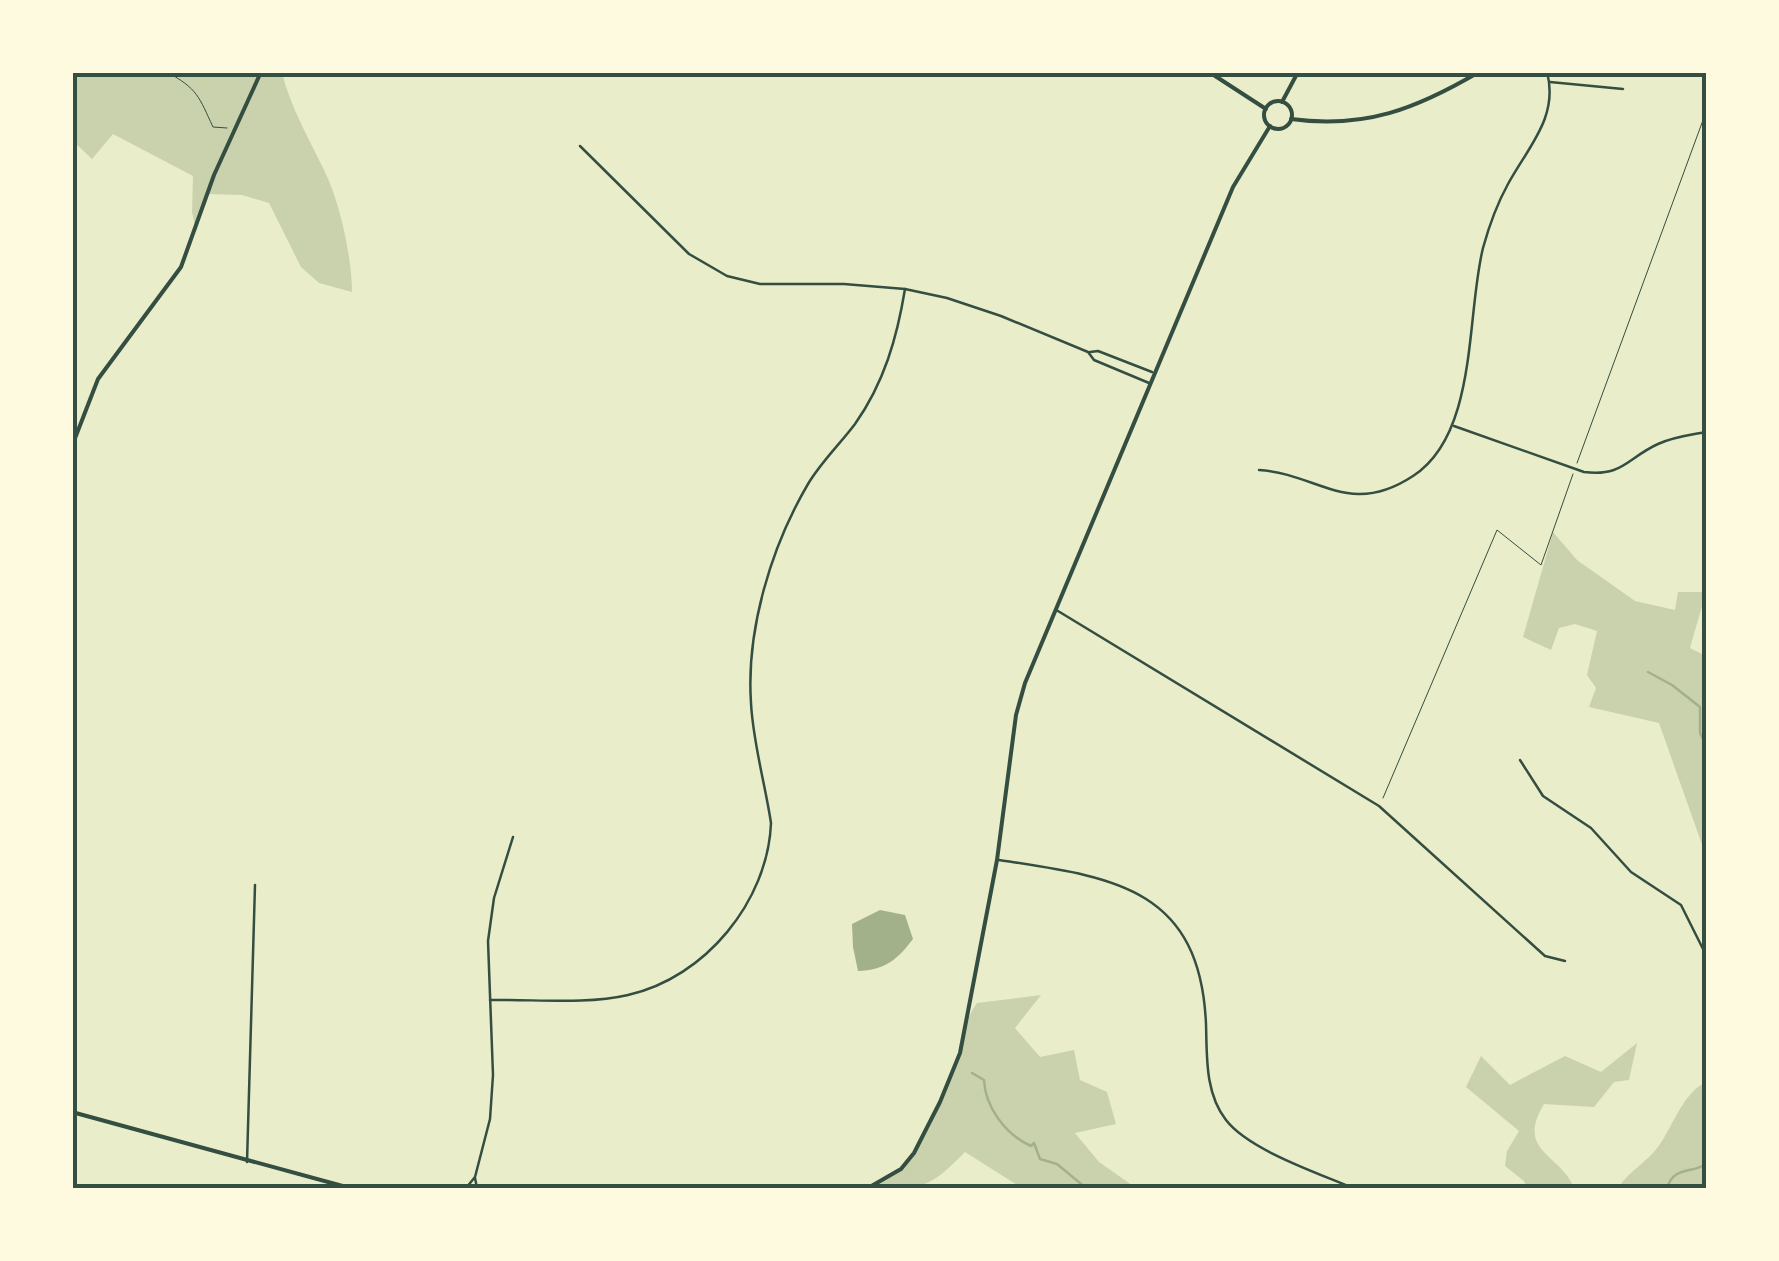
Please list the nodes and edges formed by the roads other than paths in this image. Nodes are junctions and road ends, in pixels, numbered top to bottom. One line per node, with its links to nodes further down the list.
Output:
1 (262, 72): 19 (main road)
2 (1209, 72): 9 (main road)
3 (1298, 72): 8 (main road)
4 (1479, 72): 10 (main road)
5 (1547, 72): 6 (street)
6 (1549, 81): 7 (street); 17 (street)
7 (1623, 90)
8 (1282, 102): 9 (main road); 10 (main road)
9 (1266, 109): 11 (main road)
10 (1291, 119): 11 (main road)
11 (1270, 126): 15 (main road)
12 (580, 146): 13 (street)
13 (905, 289): 14 (street); 28 (street)
14 (1088, 352): 15 (street); 16 (street)
15 (1154, 372): 16 (main road)
16 (1149, 383): 21 (main road)
17 (1453, 426): 18 (street); 20 (street)
18 (1706, 432)
19 (72, 446)
20 (1259, 470)
21 (1057, 611): 24 (main road); 27 (street)
22 (1520, 760): 26 (street)
23 (513, 836): 28 (street)
24 (997, 860): 35 (main road); 36 (street)
25 (255, 885): 30 (street)
26 (1706, 955)
27 (1565, 961)
28 (490, 1000): 31 (street)
29 (72, 1112): 30 (main road)
30 (247, 1162): 32 (main road)
31 (475, 1177): 33 (street); 34 (street)
32 (350, 1188)
33 (466, 1188)
34 (478, 1188)
35 (868, 1188)
36 (1353, 1188)

